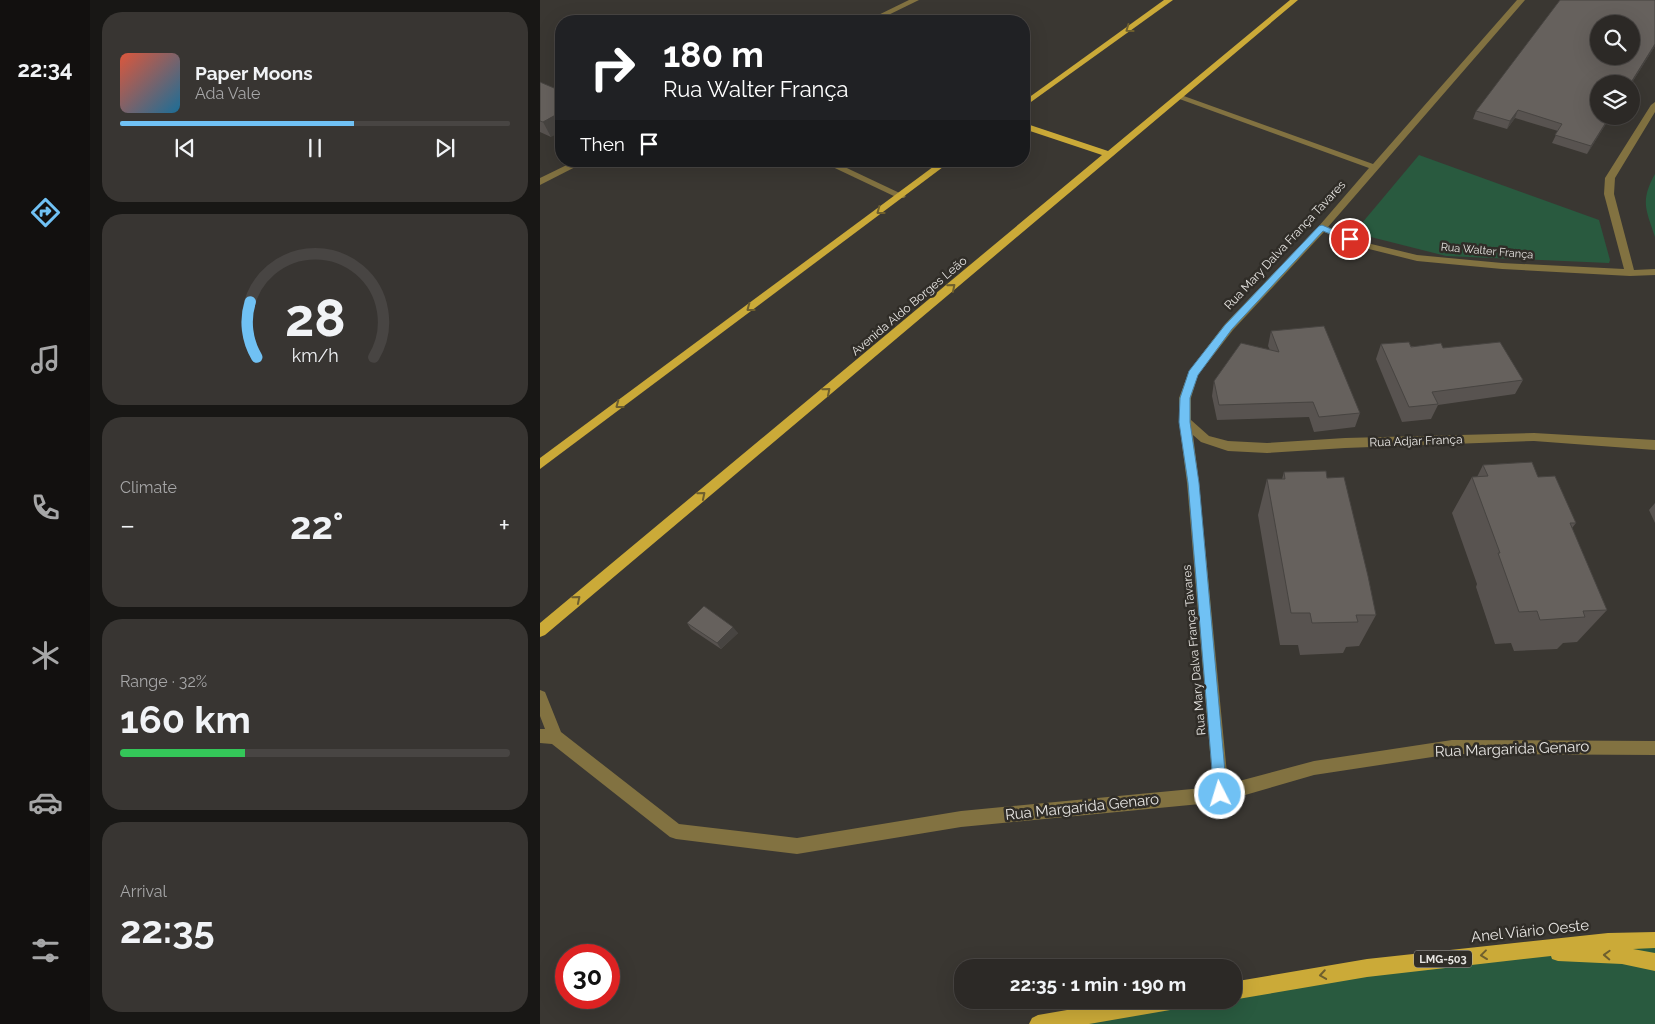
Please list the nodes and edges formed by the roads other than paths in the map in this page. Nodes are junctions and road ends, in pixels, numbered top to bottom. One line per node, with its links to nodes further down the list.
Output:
1 (915, 0): 5 (street)
2 (1169, 0): 7 (main road, one-way to 7)
3 (1294, 0): 6 (main road, Avenida Aldo Borges Leão)
4 (1521, 0): 14 (street, Rua Mary Dalva França Tavares)
5 (883, 15)
6 (1178, 98): 10 (main road, Avenida Aldo Borges Leão); 14 (street)
7 (1030, 101)
8 (1655, 105): 19 (street)
9 (1030, 128): 10 (main road)
10 (1110, 155): 23 (main road, Avenida Aldo Borges Leão, one-way to 10)
11 (571, 167): 15 (street)
12 (837, 167): 16 (street)
13 (939, 167): 16 (main road)
14 (1374, 168): 17 (street, Rua Mary Dalva França Tavares)
15 (540, 182)
16 (901, 196): 22 (main road, one-way to 22)
17 (1322, 228): 19 (street, Rua Walter França); 20 (street, Rua Mary Dalva França Tavares)
18 (1655, 272): 19 (street, Rua Walter França)
19 (1630, 273)
20 (1184, 422): 21 (street, Rua Adjar França); 27 (street, Rua Mary Dalva França Tavares)
21 (1655, 446)
22 (540, 464)
23 (540, 631)
24 (540, 697): 25 (street)
25 (547, 736): 27 (street, Rua Margarida Genaro)
26 (1655, 748): 27 (street, Rua Margarida Genaro)
27 (1220, 794)
28 (1655, 940): 29 (main road, Anel Viário Oeste / LMG-503)
29 (1514, 951): 30 (main road, one-way to 29); 31 (main road, Anel Viário Oeste / LMG-503, one-way to 31)
30 (1655, 962)
31 (1242, 988)
32 (1124, 1009): 33 (main road)
33 (1038, 1024)

